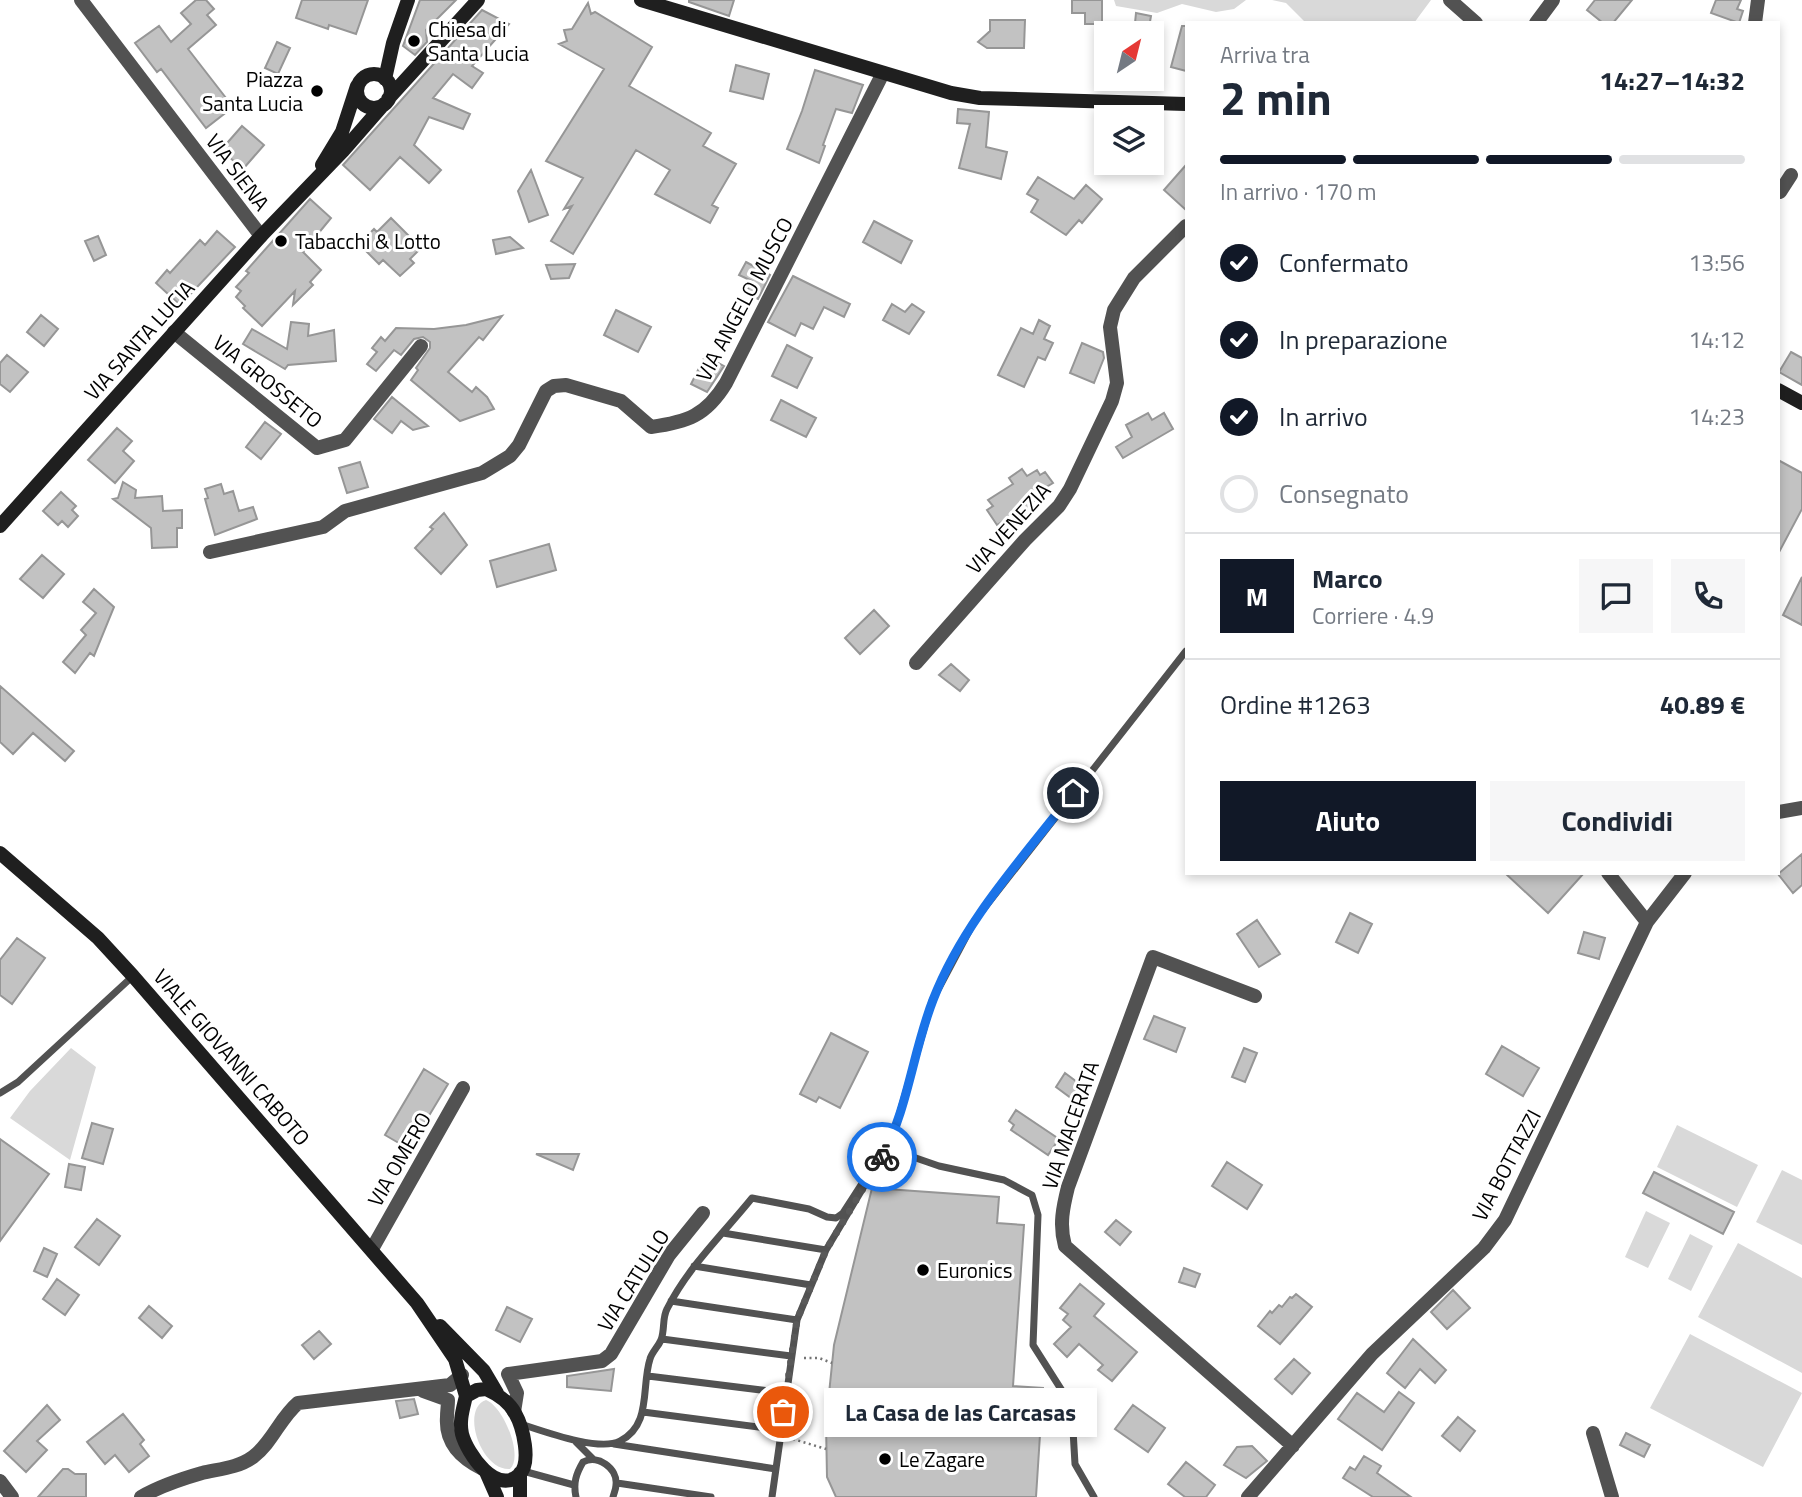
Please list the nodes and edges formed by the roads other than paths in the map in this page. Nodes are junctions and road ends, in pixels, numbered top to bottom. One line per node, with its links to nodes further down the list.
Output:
1 (80, 0): 21 (street, VIA SIENA)
2 (408, 0): 13 (main road)
3 (478, 0): 11 (main road)
4 (641, 0): 12 (main road)
5 (1450, 0): 8 (street)
6 (1553, 0): 9 (street)
7 (1758, 0): 10 (street)
8 (1474, 21)
9 (1537, 21)
10 (1755, 21)
11 (422, 62): 13 (main road); 15 (main road)
12 (883, 73): 16 (main road); 27 (street, VIA ANGELO MUSCO)
13 (381, 78): 14 (main road); 15 (main road)
14 (357, 86): 15 (main road); 18 (main road)
15 (386, 102): 18 (main road)
16 (1185, 104)
17 (1791, 175): 19 (street)
18 (311, 184): 21 (main road, VIA SANTA LUCIA)
19 (1780, 192)
20 (1185, 227): 29 (street, VIA VENEZIA)
21 (261, 236): 22 (main road, VIA SANTA LUCIA)
22 (174, 332): 23 (street, VIA GROSSETO); 26 (main road, VIA SANTA LUCIA)
23 (421, 346)
24 (1780, 391): 25 (main road)
25 (1802, 403)
26 (0, 526)
27 (210, 552)
28 (1185, 652): 40 (lane)
29 (916, 663)
30 (1802, 808): 31 (street)
31 (1780, 812)
32 (0, 853): 36 (main road, VIALE GIOVANNI CABOTO)
33 (1610, 875): 35 (street)
34 (1683, 875): 35 (street, VIA BOTTAZZI)
35 (1647, 922): 64 (street, VIA BOTTAZZI)
36 (133, 976): 39 (lane); 43 (main road, VIALE GIOVANNI CABOTO)
37 (1255, 996): 64 (street, VIA MACERATA)
38 (463, 1088): 43 (street, VIA OMERO)
39 (0, 1093)
40 (887, 1148): 42 (lane); 44 (lane); 80 (lane)
41 (703, 1213): 59 (street, VIA CATULLO)
42 (723, 1233): 44 (lane); 45 (lane)
43 (372, 1249): 48 (main road, VIALE GIOVANNI CABOTO)
44 (826, 1250): 46 (lane)
45 (694, 1266): 46 (lane); 47 (lane)
46 (811, 1285): 49 (lane)
47 (671, 1301): 49 (lane); 50 (lane)
48 (417, 1303): 52 (main road); 55 (main road)
49 (797, 1320): 51 (lane)
50 (662, 1339): 51 (lane); 53 (lane)
51 (791, 1356): 56 (lane)
52 (462, 1375): 54 (street); 57 (main road)
53 (648, 1376): 56 (lane); 58 (lane)
54 (415, 1388): 67 (street); 73 (street)
55 (496, 1393): 57 (main road); 59 (main road)
56 (785, 1393): 60 (lane)
57 (466, 1396): 67 (main road)
58 (643, 1412): 60 (lane); 63 (lane)
59 (517, 1418): 62 (lane); 68 (main road)
60 (780, 1433): 66 (lane)
61 (1592, 1433): 82 (street)
62 (576, 1441): 63 (lane); 65 (lane)
63 (613, 1444): 66 (lane)
64 (1293, 1446): 81 (street, VIA BOTTAZZI)
65 (593, 1458): 70 (lane); 71 (lane)
66 (776, 1469): 79 (lane)
67 (484, 1470): 68 (main road); 74 (main road)
68 (521, 1472): 71 (lane); 75 (main road)
69 (0, 1481): 72 (street)
70 (617, 1483): 77 (lane); 78 (lane)
71 (574, 1485): 76 (lane)
72 (12, 1497)
73 (141, 1497)
74 (497, 1497)
75 (520, 1497)
76 (576, 1497)
77 (613, 1497)
78 (711, 1497)
79 (772, 1497)
80 (1094, 1497)
81 (1248, 1497)
82 (1612, 1497)

